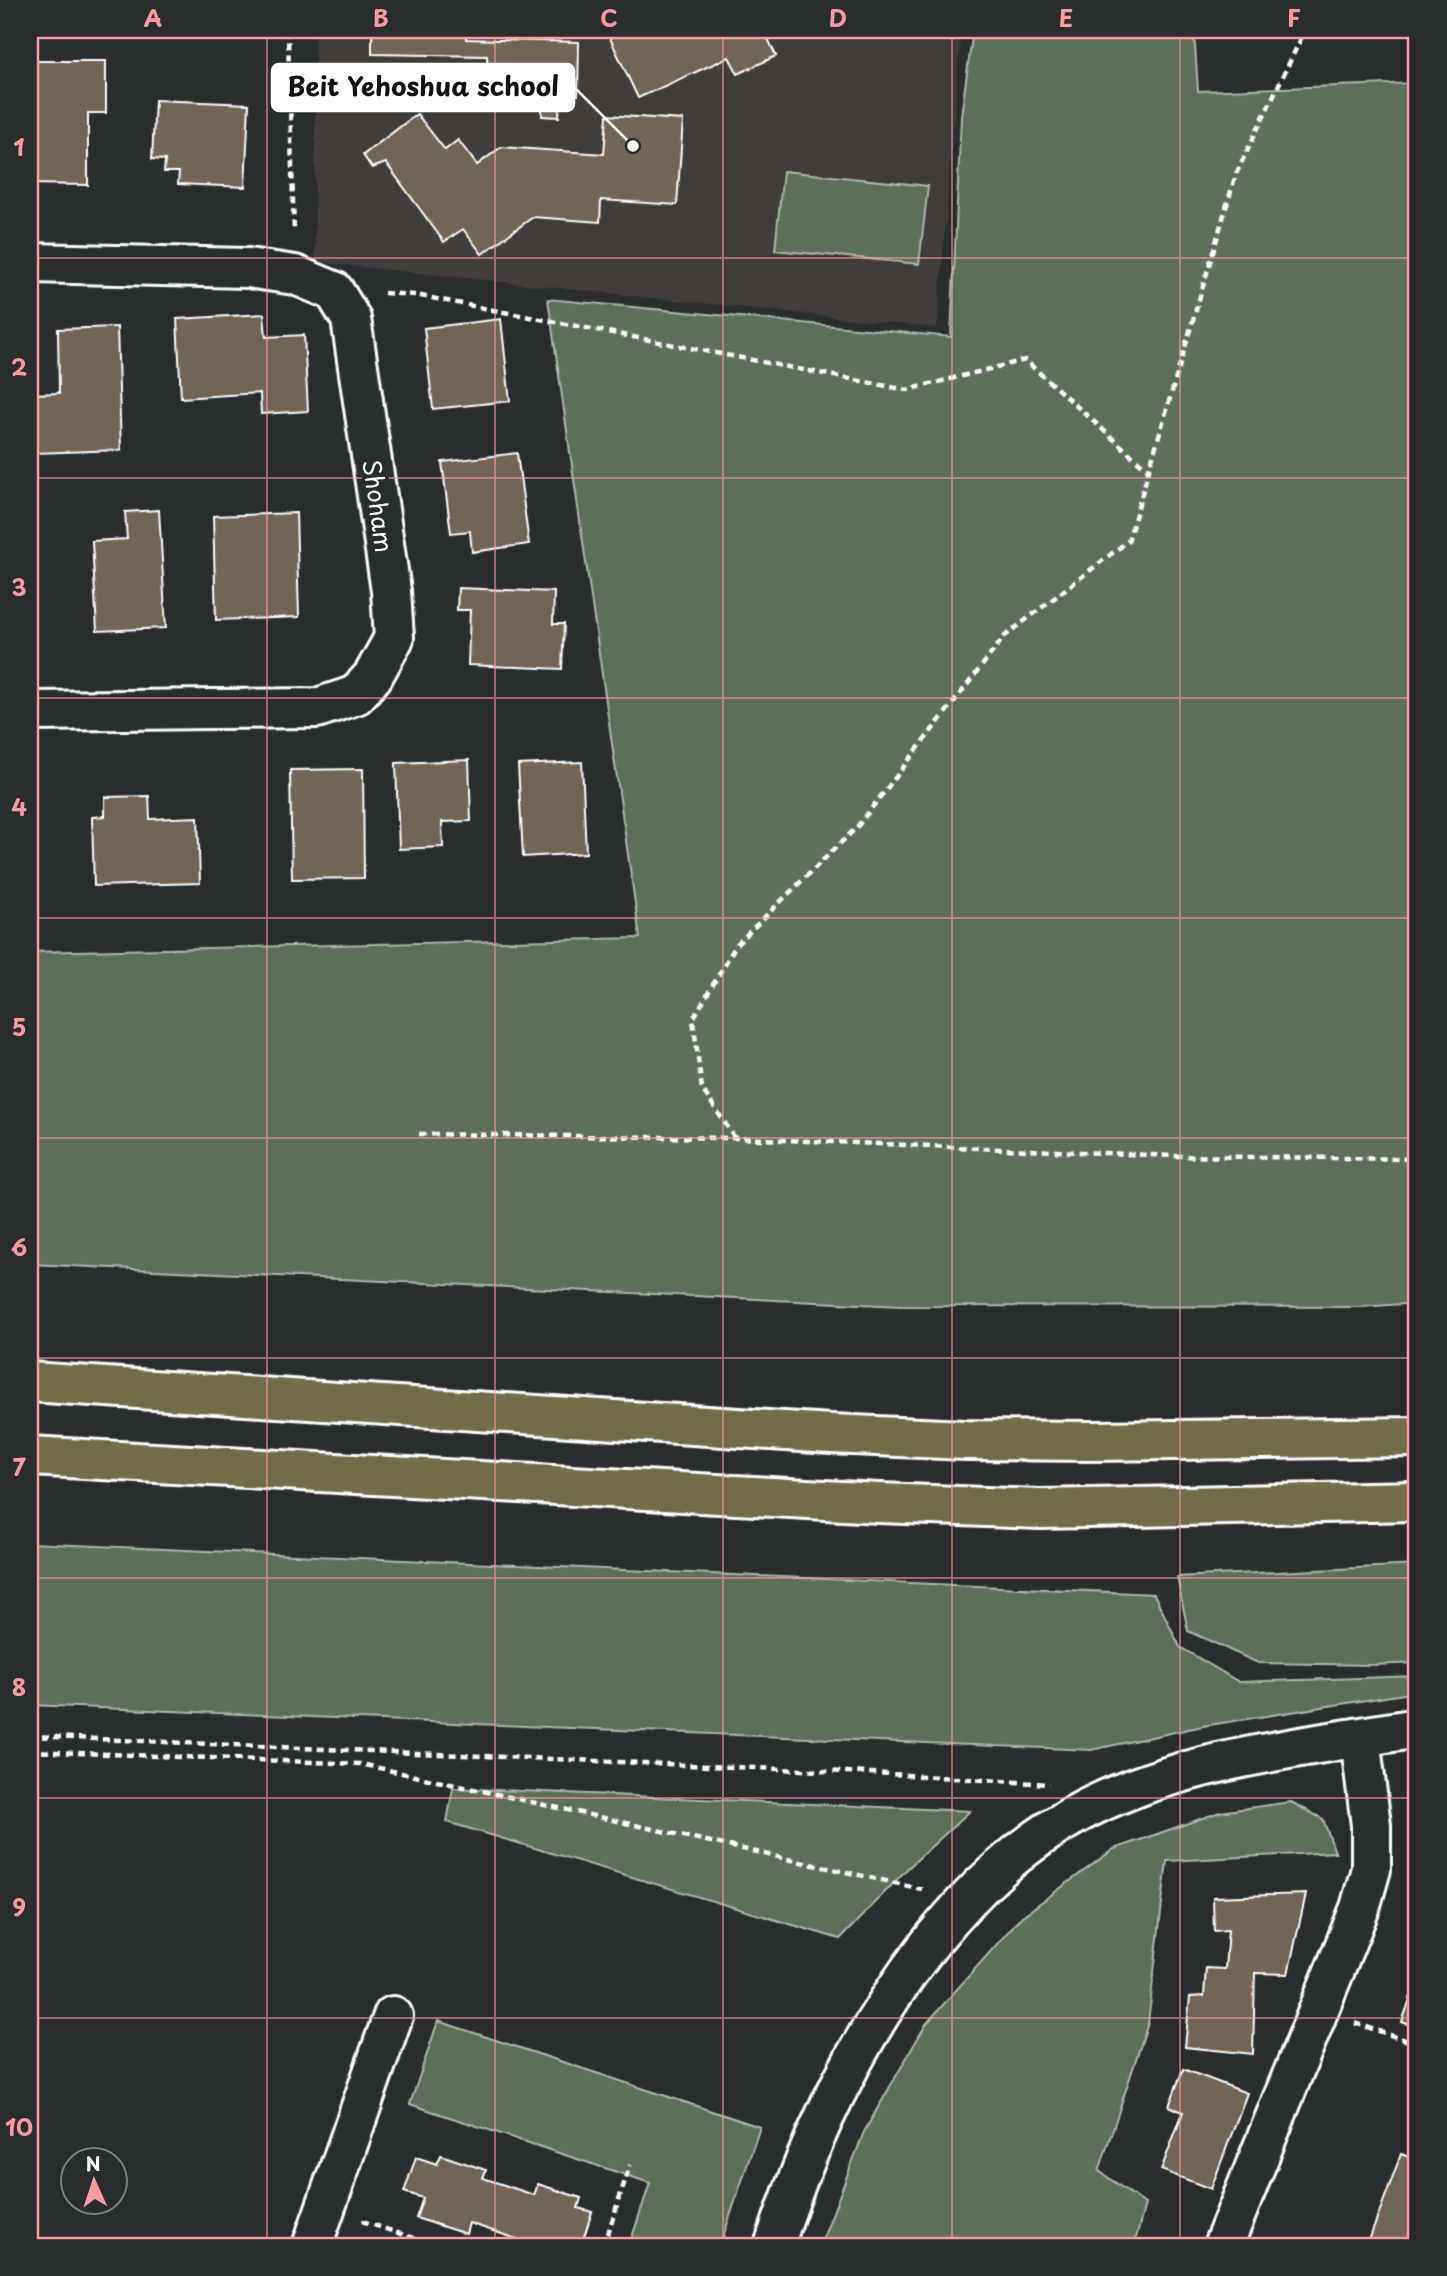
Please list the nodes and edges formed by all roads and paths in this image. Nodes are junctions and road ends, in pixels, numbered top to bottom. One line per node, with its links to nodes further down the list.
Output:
1 (285, 30): 4 (path)
2 (1307, 30): 6 (path)
3 (30, 263): 4 (street)
4 (295, 275): 5 (street)
5 (334, 291): 6 (path); 7 (street, Shoham)
6 (1148, 470): 9 (path)
7 (30, 711)
8 (419, 1134): 9 (path)
9 (735, 1138): 10 (path)
10 (1417, 1159)
11 (30, 1382): 12 (main road)
12 (1417, 1437)
13 (30, 1456): 14 (main road)
14 (1417, 1501)
15 (1417, 1728): 17 (street)
16 (30, 1736): 19 (path)
17 (1360, 1738): 20 (street); 21 (street)
18 (30, 1751): 20 (path)
19 (1053, 1784)
20 (967, 1899): 29 (street)
21 (1319, 2011): 23 (path); 30 (street)
22 (393, 2017): 25 (street)
23 (1417, 2044)
24 (630, 2165): 28 (path)
25 (325, 2209): 26 (street); 27 (path)
26 (312, 2246)
27 (437, 2246)
28 (604, 2246)
29 (774, 2246)
30 (1223, 2246)

